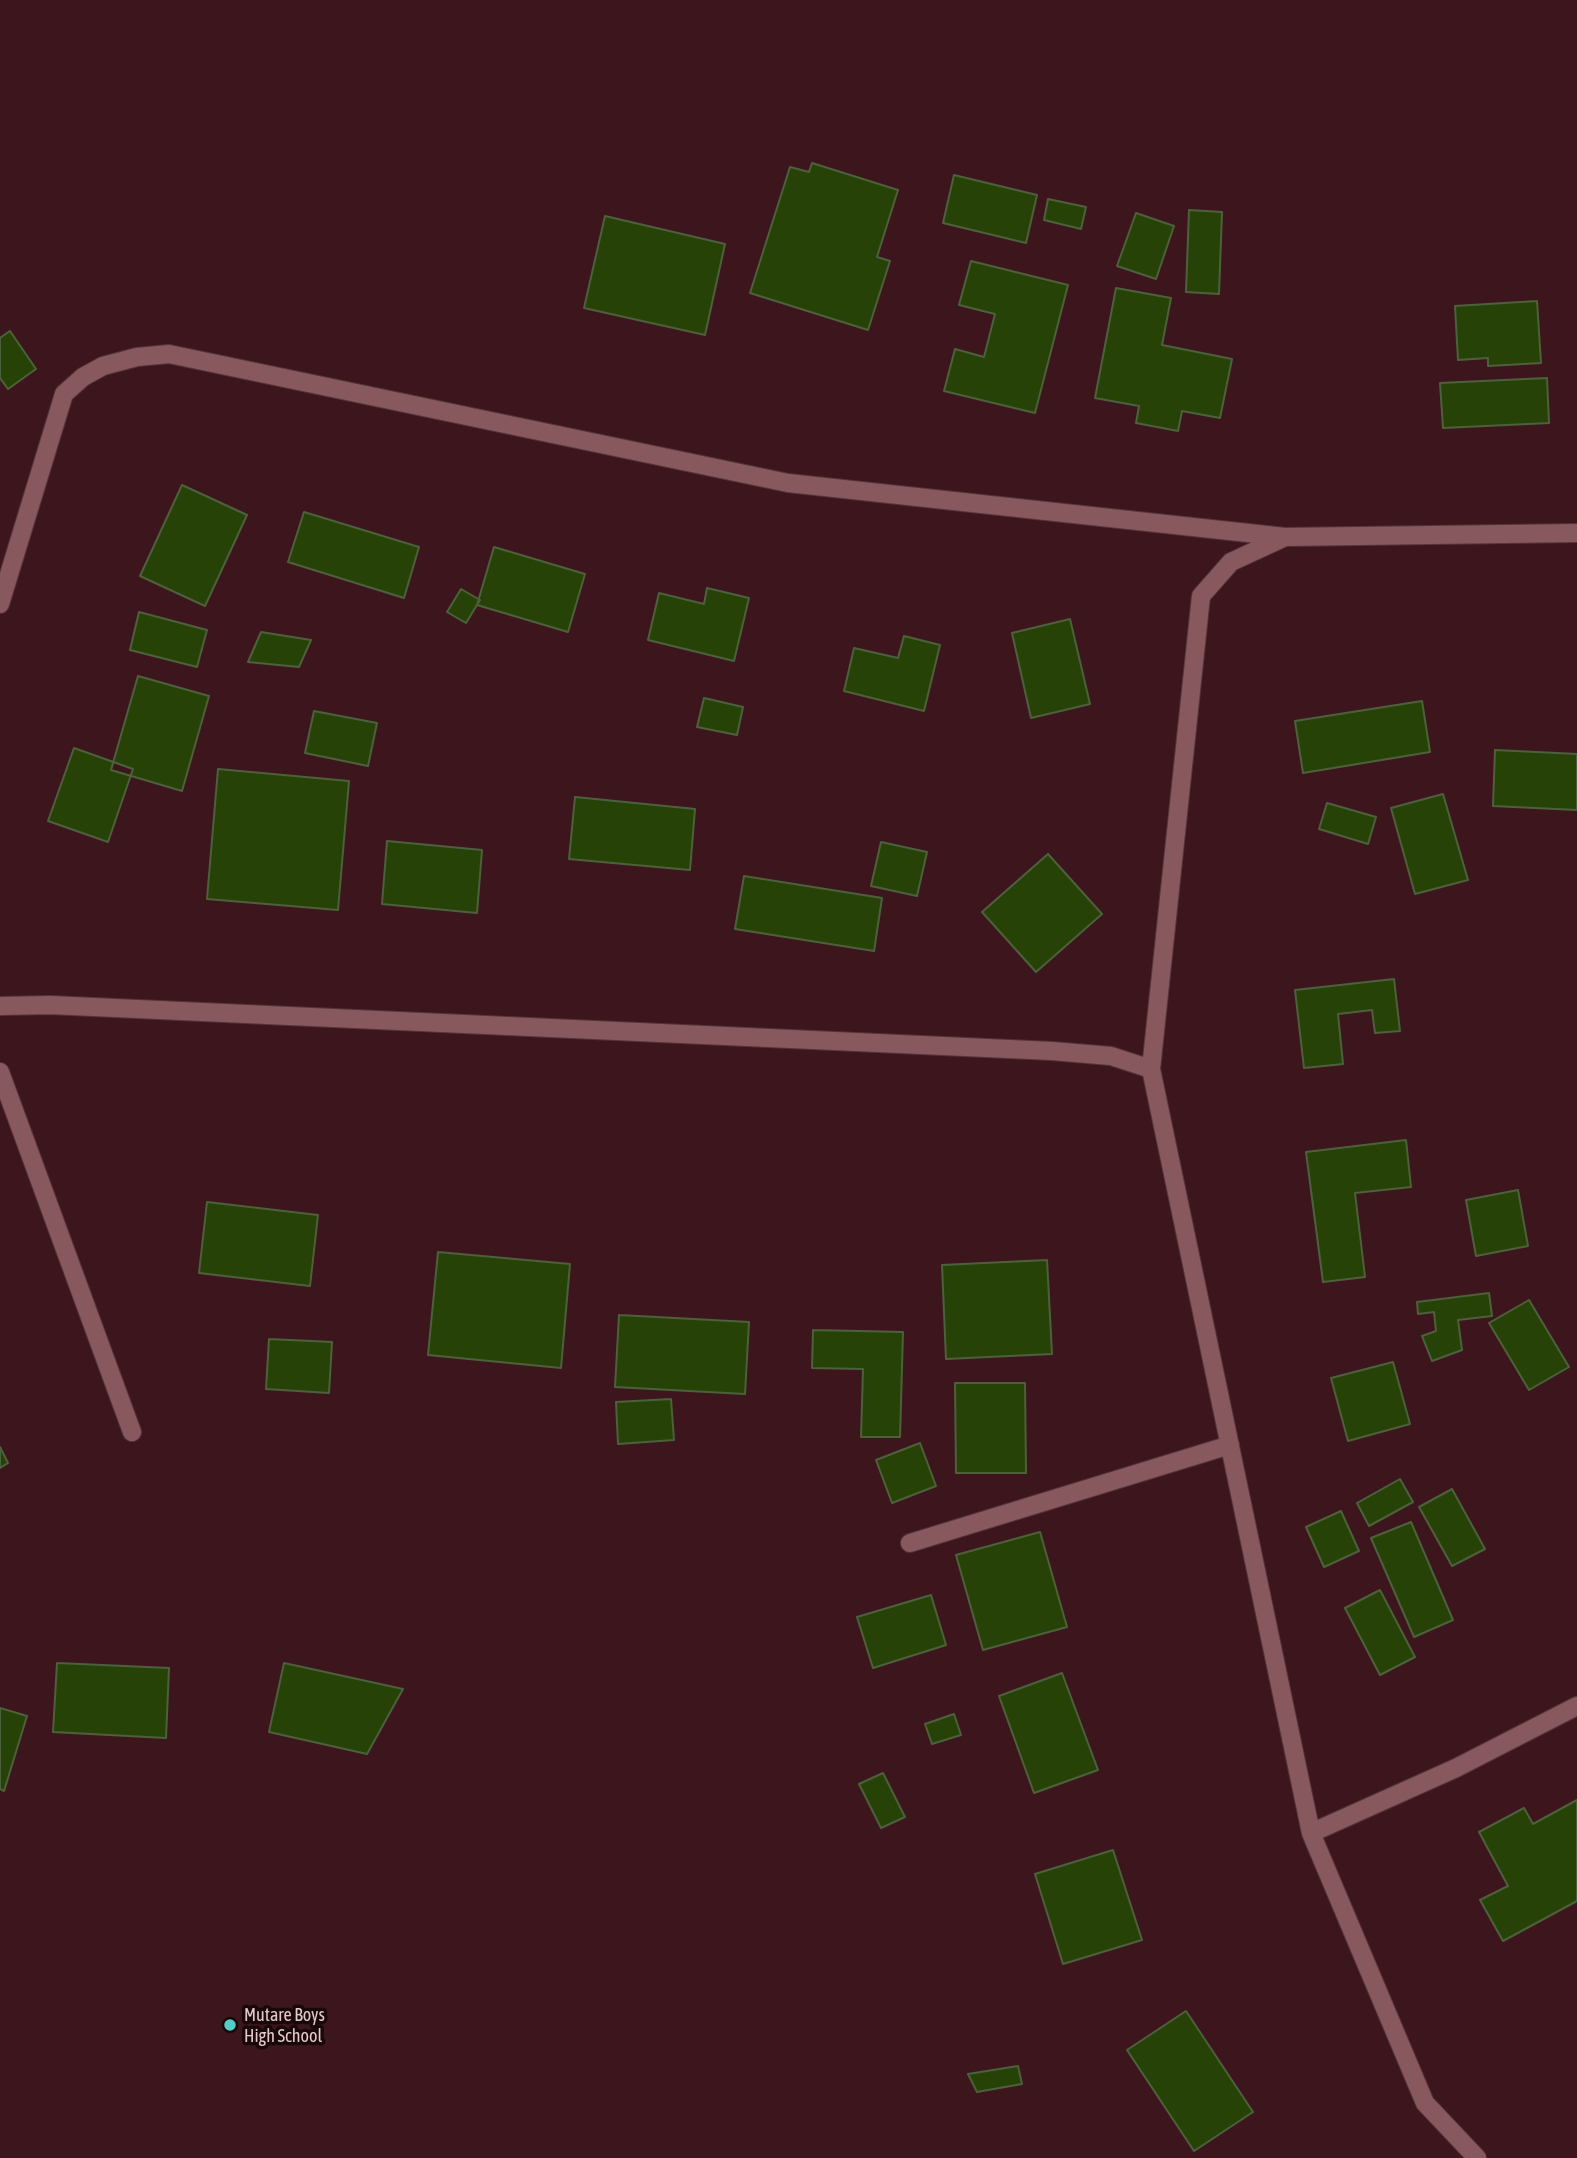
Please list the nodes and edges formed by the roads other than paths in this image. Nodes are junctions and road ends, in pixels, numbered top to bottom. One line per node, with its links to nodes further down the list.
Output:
1 (1577, 533): 2 (street)
2 (1285, 537): 3 (street); 5 (street)
3 (0, 604)
4 (0, 1006): 5 (street)
5 (1152, 1069): 8 (street)
6 (0, 1072): 7 (street)
7 (132, 1432)
8 (1230, 1445): 9 (street); 11 (street)
9 (910, 1543)
10 (1577, 1706): 11 (street)
11 (1311, 1833): 12 (street)
12 (1477, 2158)

